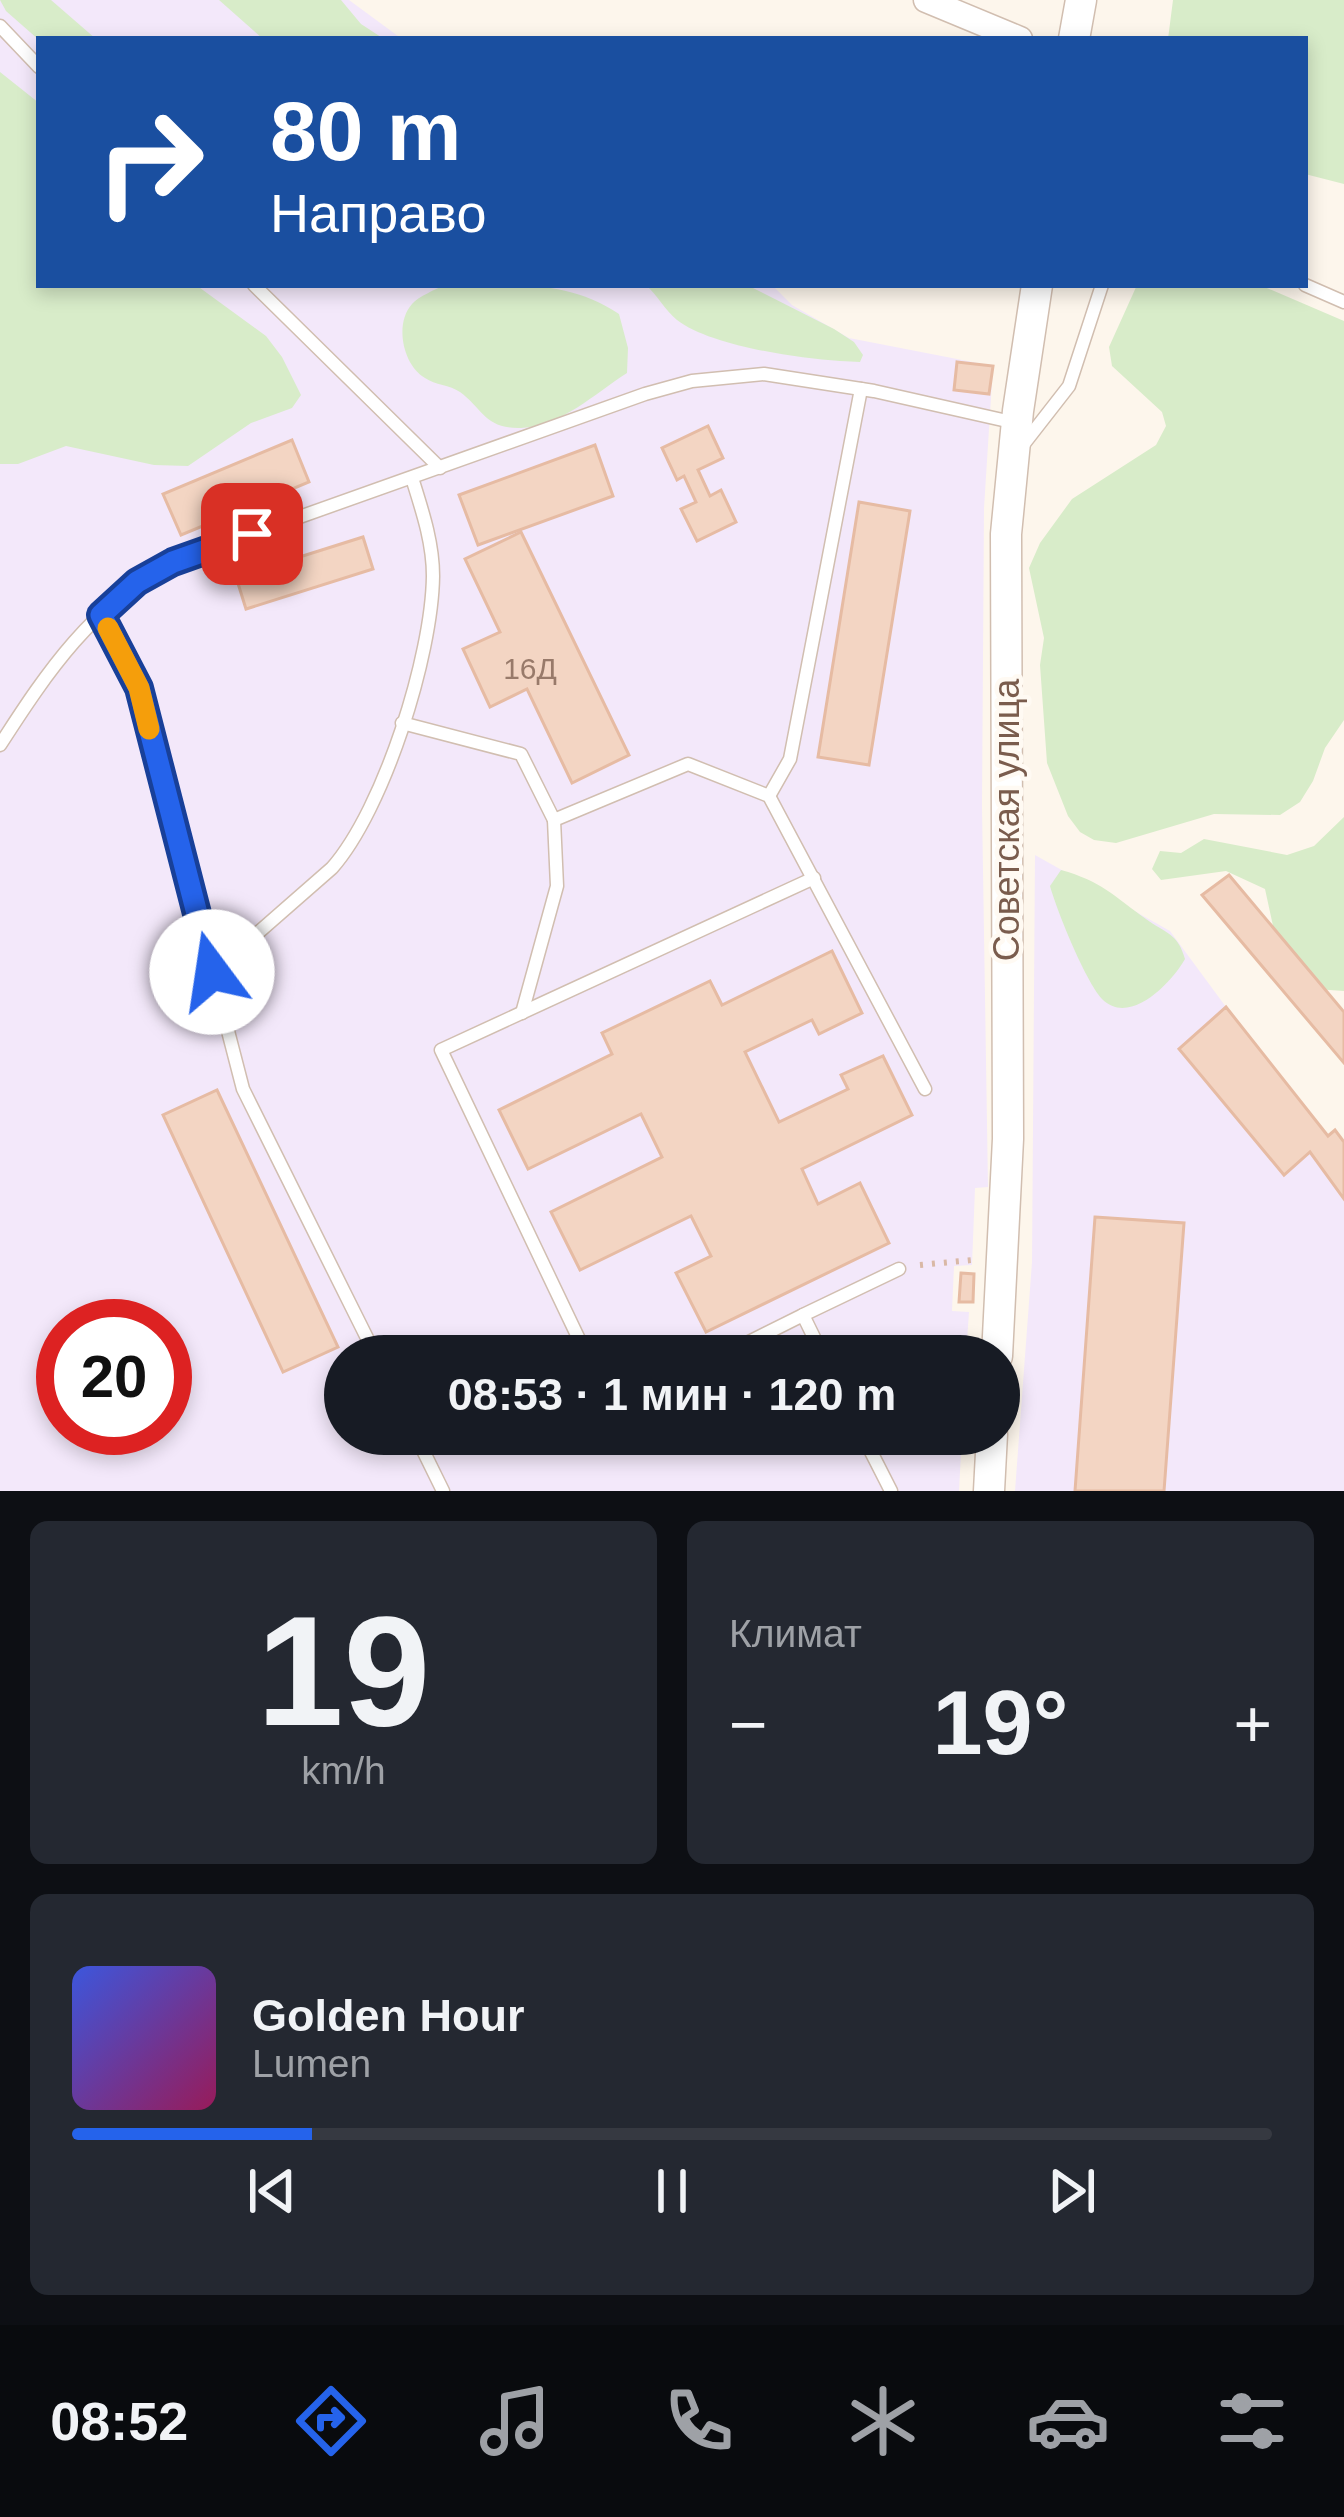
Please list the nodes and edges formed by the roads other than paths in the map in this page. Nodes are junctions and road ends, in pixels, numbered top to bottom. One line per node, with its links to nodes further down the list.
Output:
1 (926, 0): 4 (street)
2 (1082, 0): 5 (street)
3 (0, 26): 6 (lane)
4 (1013, 36)
5 (1075, 36)
6 (36, 64)
7 (1308, 286): 11 (lane)
8 (257, 288): 15 (lane)
9 (1037, 288): 13 (street, Советская улица)
10 (1101, 288): 14 (lane)
11 (1344, 302)
12 (861, 389): 13 (lane); 15 (lane); 20 (lane)
13 (1017, 424): 14 (street, Советская улица)
14 (1014, 456): 32 (street, Советская улица)
15 (440, 468): 16 (lane)
16 (412, 478): 17 (lane); 18 (lane)
17 (101, 615): 19 (lane); 23 (lane)
18 (402, 722): 21 (lane); 23 (lane)
19 (0, 745)
20 (769, 796): 21 (lane); 22 (lane)
21 (554, 820): 24 (lane)
22 (814, 878): 24 (lane); 25 (lane)
23 (212, 972): 28 (lane)
24 (522, 1013): 29 (lane)
25 (925, 1089)
26 (898, 1269): 27 (lane)
27 (803, 1316): 30 (lane); 31 (lane)
28 (366, 1335)
29 (577, 1335)
30 (764, 1335)
31 (813, 1335)
32 (998, 1335)
33 (425, 1455): 36 (lane)
34 (873, 1455): 37 (lane)
35 (991, 1455): 38 (street)
36 (443, 1491)
37 (891, 1491)
38 (989, 1491)

